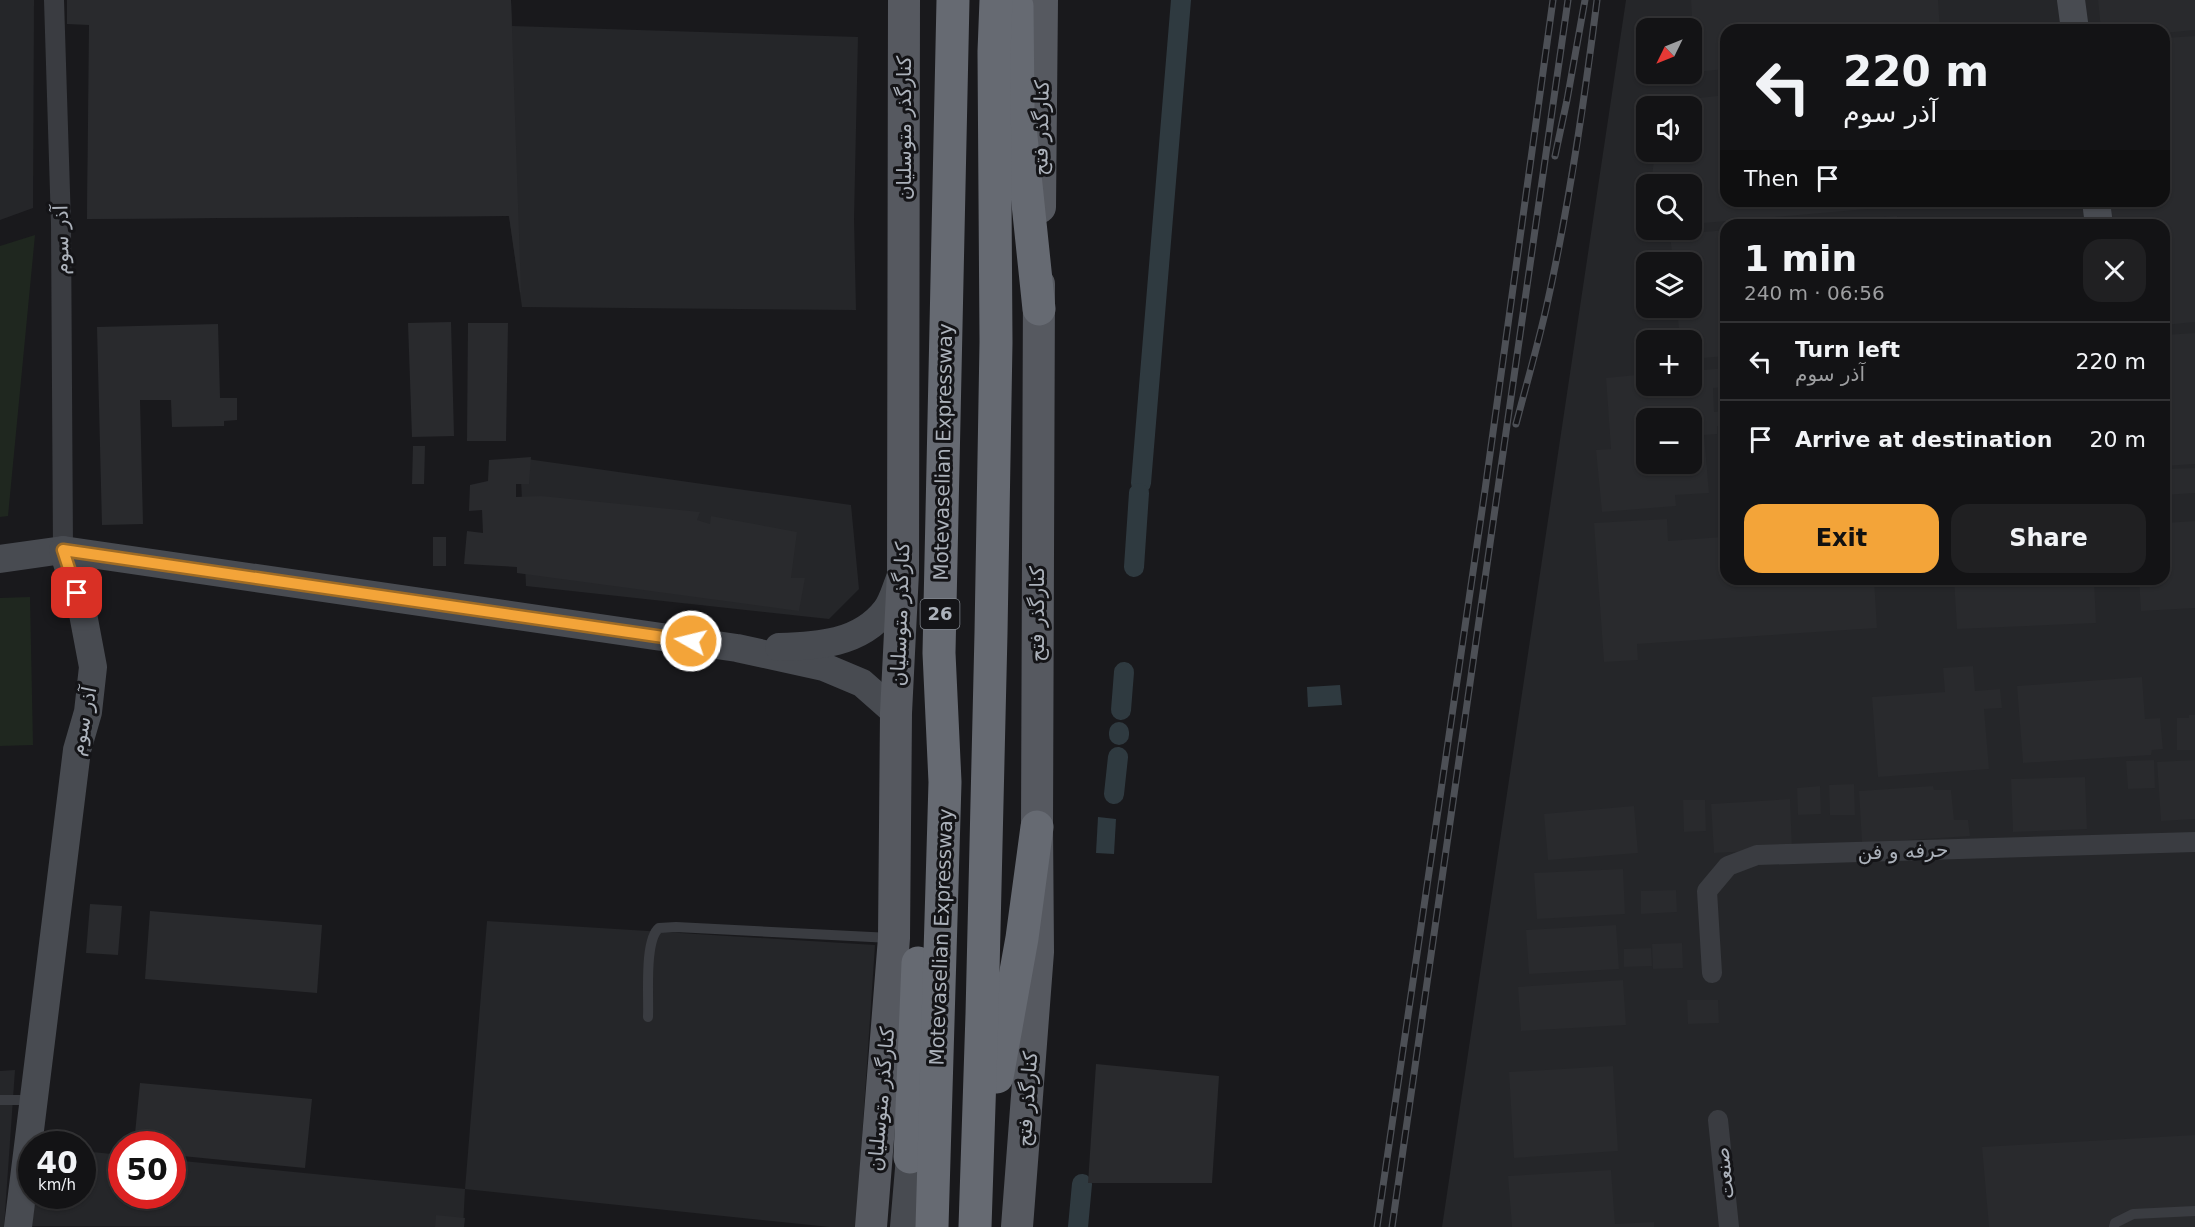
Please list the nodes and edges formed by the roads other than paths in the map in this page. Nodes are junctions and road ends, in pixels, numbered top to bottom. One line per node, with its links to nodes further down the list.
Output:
1 (54, 0): 10 (street, آذر سوم)
2 (904, 0): 12 (main road, کنارگذر متوسلیان)
3 (953, 0): 14 (highway, Motevaselian Expressway / 26)
4 (996, 0): 25 (highway, Motevaselian Expressway)
5 (1017, 0): 9 (highway)
6 (1042, 0): 9 (main road, کنارگذر فتح)
7 (2071, 0): 8 (main road)
8 (2074, 24)
9 (1039, 309): 16 (main road, کنارگذر فتح)
10 (63, 550): 11 (main road); 13 (main road); 22 (main road, آذر سوم)
11 (0, 559)
12 (903, 572): 13 (main road); 15 (main road, کنارگذر متوسلیان)
13 (737, 648): 15 (main road)
14 (939, 654): 24 (highway); 31 (highway, Motevaselian Expressway / 26)
15 (896, 713): 18 (main road, کنارگذر متوسلیان)
16 (1037, 827): 25 (highway); 27 (main road, کنارگذر فتح)
17 (2195, 842): 19 (street, حرفه و فن)
18 (894, 938): 20 (lane); 29 (main road, کنارگذر متوسلیان)
19 (1712, 973)
20 (648, 1017)
21 (0, 1100): 22 (lane)
22 (32, 1100): 28 (main road, آذر سوم)
23 (1718, 1120): 33 (street, صنعت)
24 (910, 1157): 30 (main road)
25 (976, 1194): 32 (highway, Motevaselian Expressway)
26 (2195, 1211): 34 (lane)
27 (1018, 1225)
28 (18, 1227)
29 (871, 1227)
30 (904, 1227)
31 (932, 1227)
32 (975, 1227)
33 (1729, 1227)
34 (2114, 1227)

